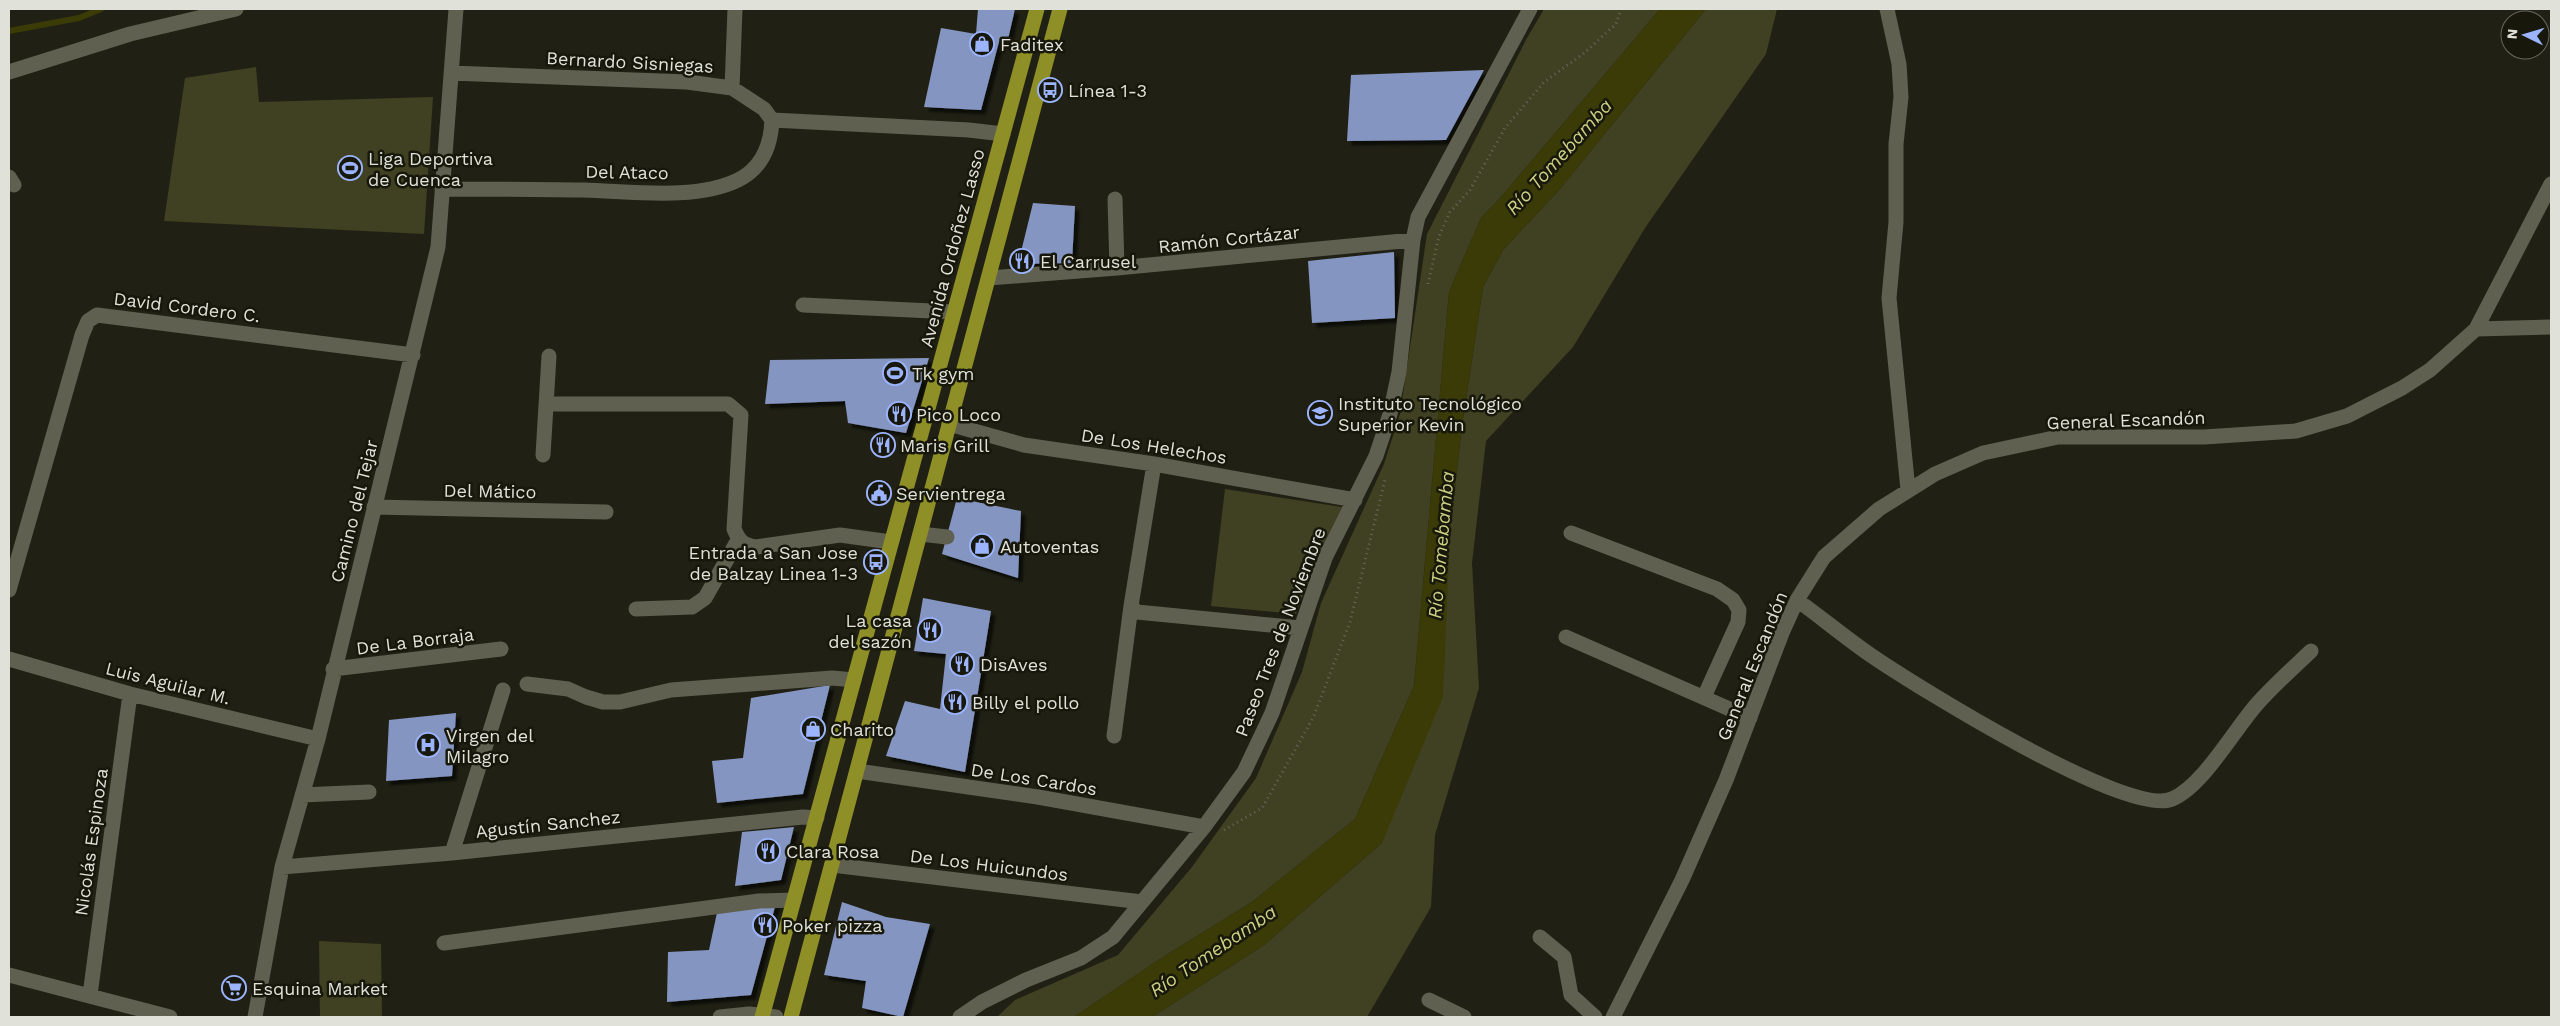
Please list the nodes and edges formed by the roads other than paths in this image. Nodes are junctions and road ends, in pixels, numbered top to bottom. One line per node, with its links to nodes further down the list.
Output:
1 (236, 9): 8 (street)
2 (456, 9): 9 (street, Camino del Tejar)
3 (735, 9): 10 (street)
4 (1037, 9): 12 (main road, Avenida Ordoñez Lasso)
5 (1060, 9): 18 (main road)
6 (1530, 9): 16 (street, Paseo Tres de Noviembre)
7 (1886, 9): 29 (street)
8 (9, 72)
9 (452, 73): 10 (street, Bernardo Sisniegas); 14 (street, Camino del Tejar)
10 (732, 88): 11 (street, Bernardo Sisniegas)
11 (772, 120): 12 (street); 14 (street, Del Ataco)
12 (1003, 134): 20 (main road, Avenida Ordoñez Lasso)
13 (2551, 184): 22 (street, General Escandón)
14 (442, 189): 23 (street, Camino del Tejar)
15 (1115, 199): 17 (street)
16 (1413, 240): 17 (street, Ramón Cortázar); 30 (street, Paseo Tres de Noviembre)
17 (1117, 268): 18 (street, Ramón Cortázar)
18 (989, 278): 26 (main road)
19 (803, 305): 20 (street)
20 (954, 312): 37 (main road, Avenida Ordoñez Lasso)
21 (2551, 327): 22 (street)
22 (2476, 329): 29 (street, General Escandón)
23 (413, 355): 31 (street, Camino del Tejar); 38 (street, David Cordero C.)
24 (548, 356): 25 (street)
25 (546, 404): 27 (street); 36 (street)
26 (949, 424): 28 (street, De Los Helechos); 33 (main road)
27 (543, 455)
28 (1154, 464): 30 (street, De Los Helechos); 40 (street)
29 (1908, 490): 39 (street, General Escandón)
30 (1355, 500): 42 (street, Paseo Tres de Noviembre)
31 (374, 507): 32 (street, Del Mático); 47 (street, Camino del Tejar)
32 (606, 512)
33 (920, 534): 35 (street); 56 (main road)
34 (1571, 534): 52 (street)
35 (947, 537)
36 (738, 540): 37 (street); 41 (street)
37 (892, 542): 48 (main road, Avenida Ordoñez Lasso)
38 (9, 590)
39 (1797, 600): 45 (street); 53 (street, General Escandón)
40 (1130, 606): 42 (street); 54 (street)
41 (636, 609)
42 (1300, 628): 60 (street, Paseo Tres de Noviembre)
43 (1566, 637): 52 (street)
44 (501, 650): 47 (street, De La Borraja)
45 (2311, 651)
46 (9, 659): 51 (street, Luis Aguilar M.)
47 (334, 669): 55 (street, Camino del Tejar)
48 (854, 680): 49 (street); 59 (main road, Avenida Ordoñez Lasso)
49 (527, 684)
50 (503, 690): 61 (street)
51 (130, 694): 55 (street, Luis Aguilar M.); 69 (street, Nicolás Espinoza)
52 (1704, 697): 53 (street)
53 (1750, 718): 79 (street, General Escandón)
54 (1114, 736)
55 (318, 740): 58 (street, Camino del Tejar)
56 (857, 771): 60 (street, De Los Cardos); 62 (main road)
57 (369, 792): 58 (street)
58 (302, 795): 63 (street, Camino del Tejar)
59 (817, 818): 61 (street, Agustín Sanchez); 64 (main road, Avenida Ordoñez Lasso)
60 (1204, 827): 65 (street, Paseo Tres de Noviembre)
61 (452, 853): 63 (street, Agustín Sanchez)
62 (832, 865): 65 (street, De Los Huicundos); 75 (main road)
63 (282, 867): 73 (street, Camino del Tejar)
64 (794, 900): 67 (street); 71 (main road, Avenida Ordoñez Lasso)
65 (1142, 902): 76 (street, Paseo Tres de Noviembre)
66 (1540, 938): 78 (street)
67 (444, 943)
68 (9, 975): 69 (street)
69 (90, 994): 72 (street)
70 (1429, 1000): 77 (street)
71 (767, 1016): 74 (street)
72 (170, 1017)
73 (255, 1017)
74 (720, 1017)
75 (791, 1017)
76 (960, 1017)
77 (1464, 1017)
78 (1595, 1017)
79 (1614, 1017)

